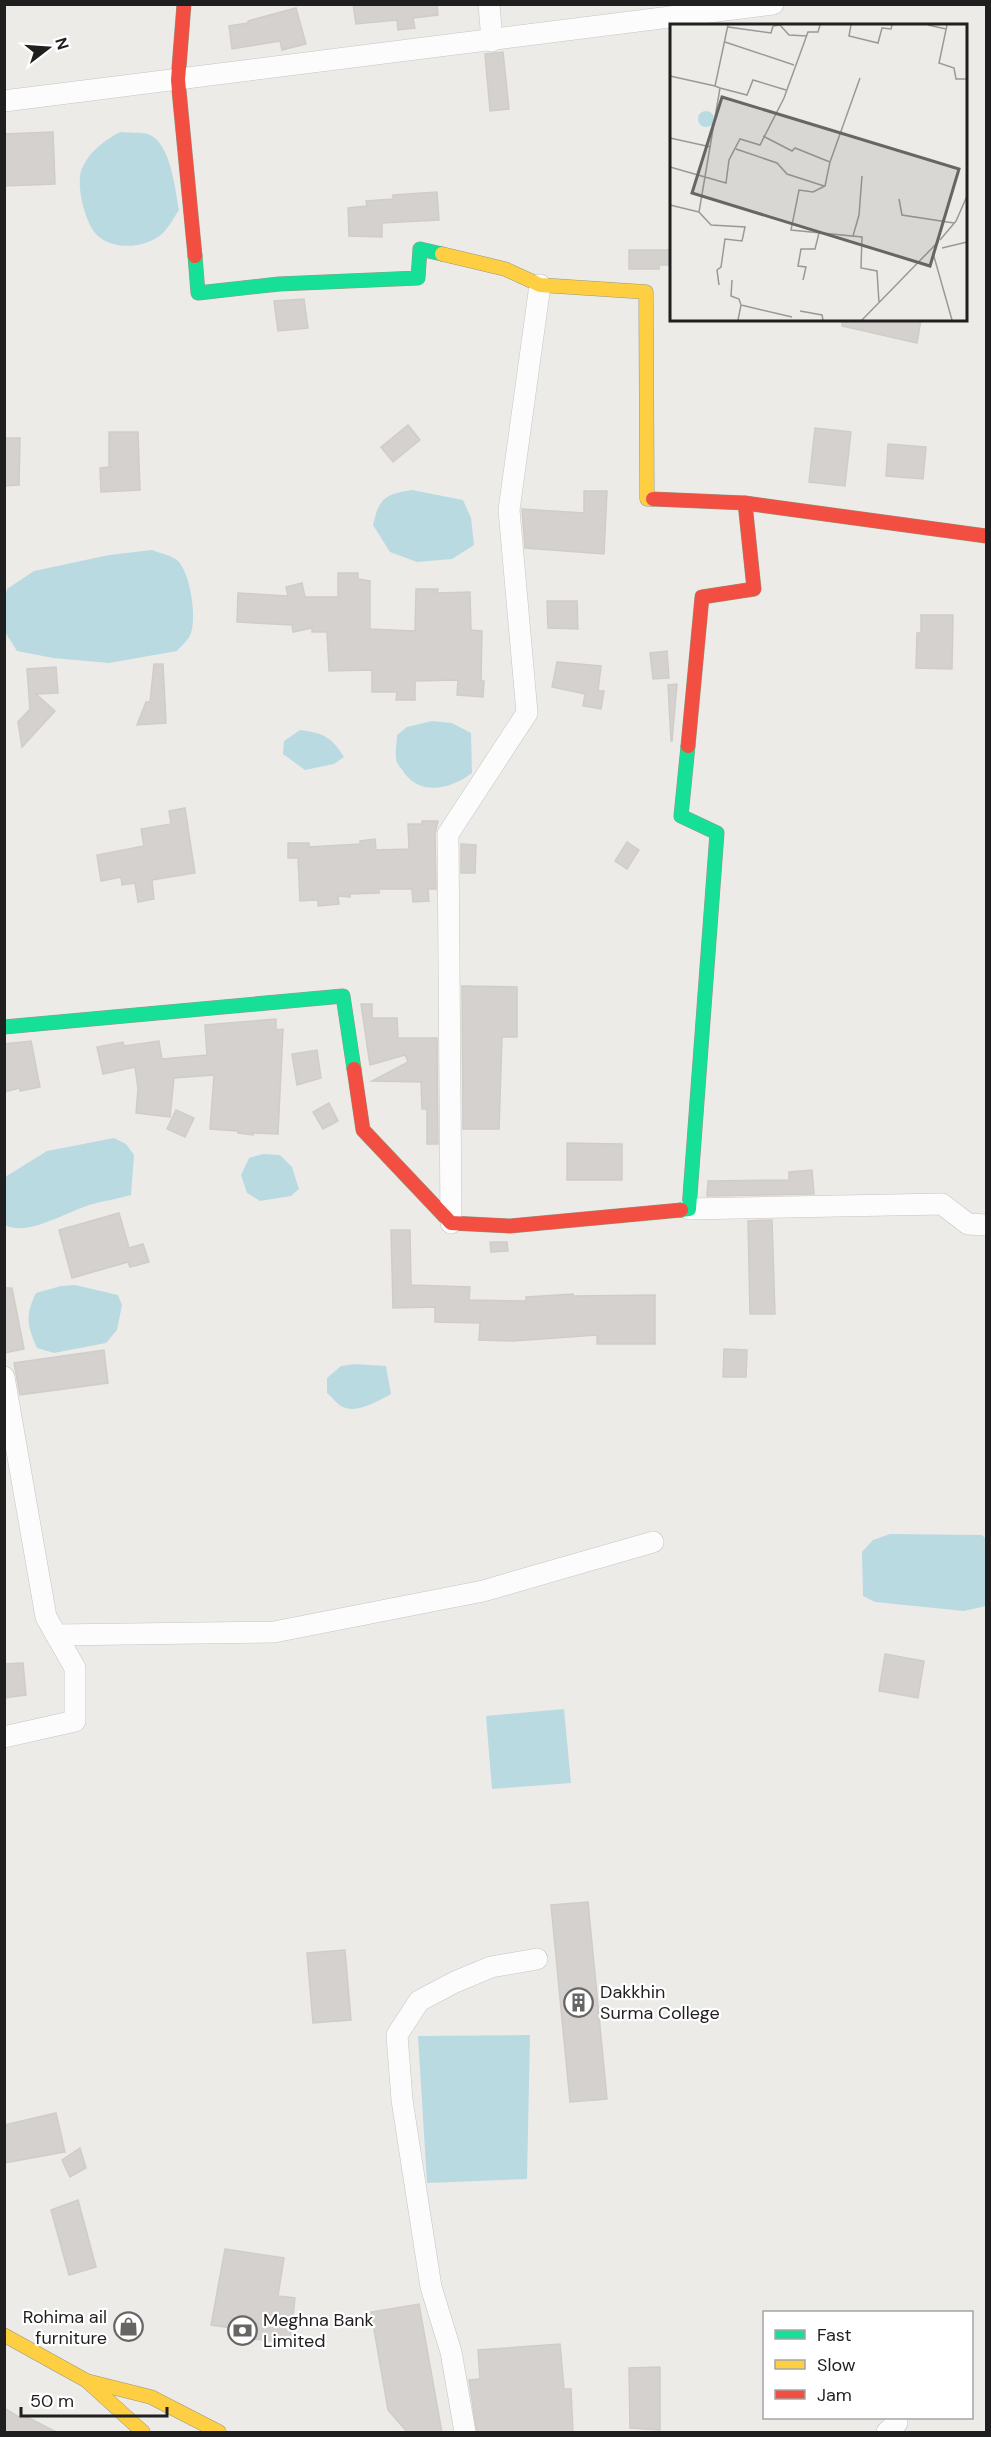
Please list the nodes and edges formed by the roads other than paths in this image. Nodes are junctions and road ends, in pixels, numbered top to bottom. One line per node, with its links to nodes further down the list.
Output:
1 (184, 4): 5 (main road)
2 (489, 4): 4 (street)
3 (773, 4): 4 (street)
4 (492, 41): 5 (street)
5 (178, 80): 6 (street); 7 (main road)
6 (4, 101)
7 (540, 285): 8 (main road); 12 (street)
8 (746, 503): 9 (main road); 11 (main road)
9 (987, 536)
10 (4, 1026): 12 (main road)
11 (689, 1209): 12 (main road); 13 (street)
12 (451, 1223)
13 (987, 1225)
14 (4, 1377): 16 (street)
15 (653, 1542): 16 (street)
16 (56, 1635): 17 (street)
17 (4, 1737)
18 (537, 1959): 23 (street)
19 (4, 2335): 20 (main road)
20 (87, 2381): 21 (main road); 22 (main road)
21 (135, 2431)
22 (219, 2433)
23 (465, 2433)

